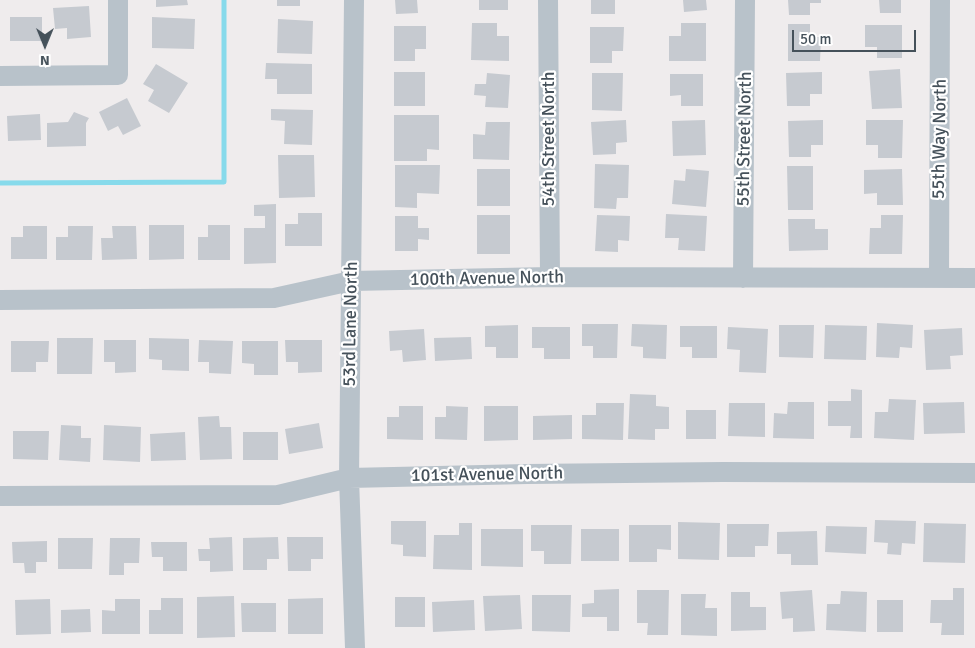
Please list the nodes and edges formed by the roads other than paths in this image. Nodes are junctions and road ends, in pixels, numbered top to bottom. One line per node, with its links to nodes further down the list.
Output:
1 (118, 0): 6 (street)
2 (354, 0): 11 (street, 53rd Lane North)
3 (548, 0): 7 (street, 54th Street North)
4 (745, 0): 8 (street, 55th Street North)
5 (940, 0): 9 (street, 55th Way North)
6 (0, 76)
7 (550, 278): 8 (street, 100th Avenue North); 11 (street, 100th Avenue North)
8 (743, 278): 9 (street, 100th Avenue North)
9 (938, 278): 10 (street, 100th Avenue North)
10 (975, 278)
11 (351, 281): 12 (street, 100th Avenue North); 14 (street, 53rd Lane North)
12 (0, 300)
13 (975, 474): 14 (street, 101st Avenue North)
14 (349, 478): 15 (street, 101st Avenue North); 16 (street, 53rd Lane North)
15 (0, 496)
16 (354, 648)

